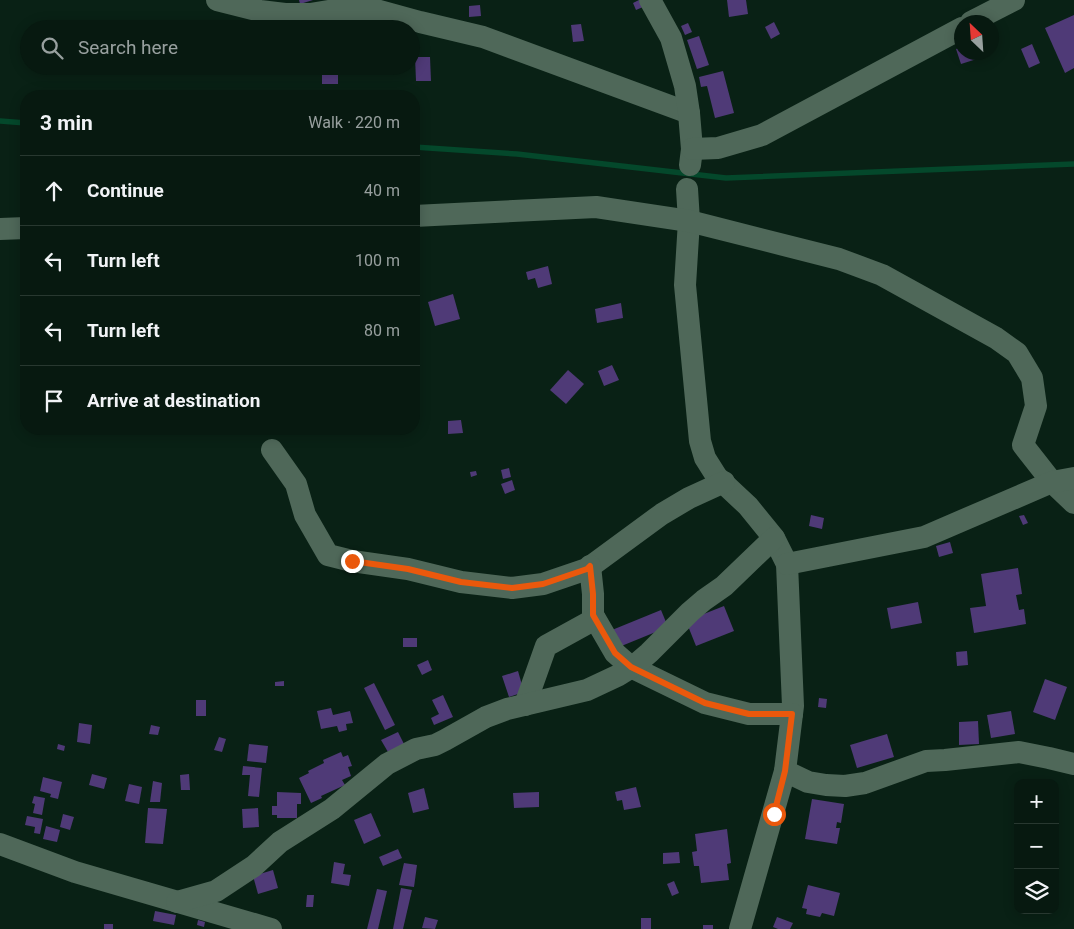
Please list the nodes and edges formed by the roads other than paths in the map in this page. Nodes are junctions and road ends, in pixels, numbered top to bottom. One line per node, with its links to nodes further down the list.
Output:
1 (218, 0): 5 (street)
2 (650, 0): 8 (street)
3 (1014, 0): 4 (street)
4 (985, 15)
5 (413, 20)
6 (420, 22): 8 (street)
7 (954, 32): 8 (street)
8 (689, 113)
9 (687, 189): 11 (street)
10 (420, 216): 11 (street)
11 (689, 221): 15 (street); 16 (street)
12 (20, 228): 13 (street)
13 (0, 229)
14 (272, 450): 20 (street)
15 (1063, 480): 17 (street); 19 (street)
16 (724, 482): 18 (street); 20 (street)
17 (1074, 503)
18 (774, 538): 19 (street); 22 (street)
19 (787, 564): 24 (street)
20 (590, 566): 21 (street)
21 (595, 619): 22 (street); 23 (street)
22 (631, 667): 23 (street); 24 (street)
23 (526, 705): 28 (street)
24 (792, 714): 26 (street)
25 (1074, 764): 26 (street)
26 (785, 771): 30 (street)
27 (0, 844): 28 (street)
28 (177, 902): 29 (street)
29 (271, 929)
30 (740, 929)

